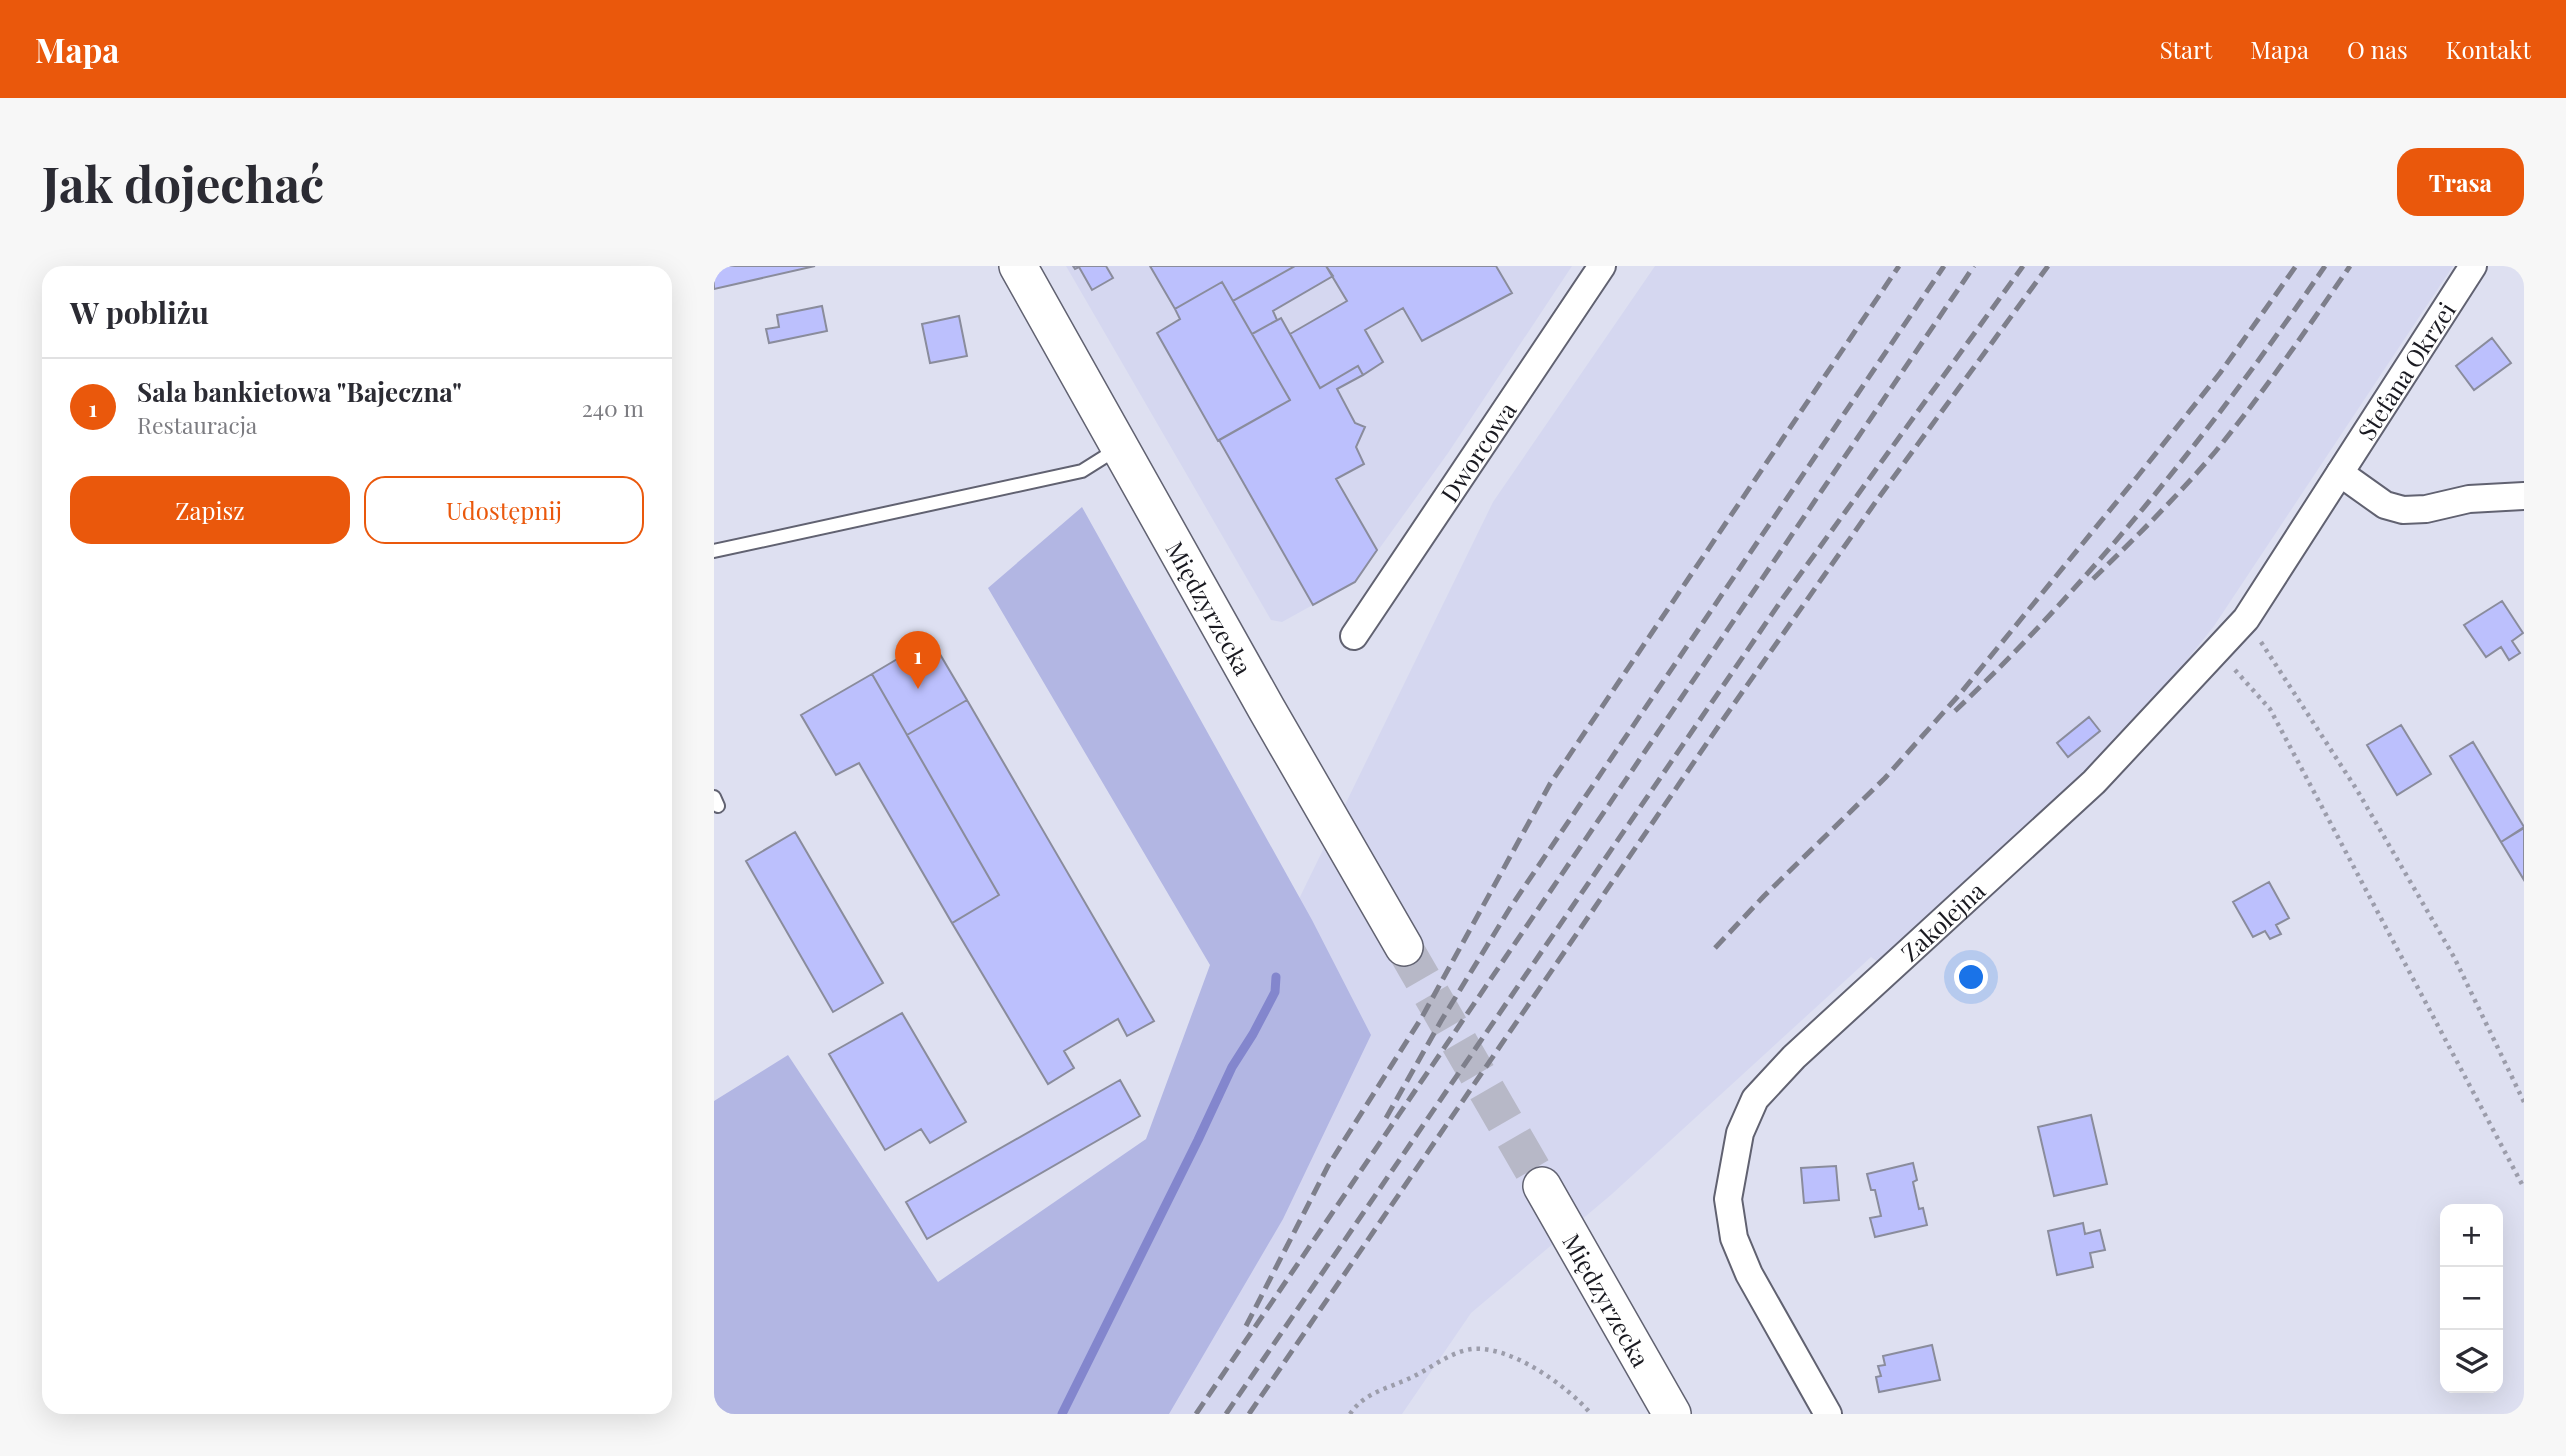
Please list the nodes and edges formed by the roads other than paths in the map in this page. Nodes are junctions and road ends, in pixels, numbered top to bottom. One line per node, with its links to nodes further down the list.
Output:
1 (1018, 266): 4 (main road, Międzyrzecka)
2 (1602, 266): 8 (street, Dworcowa)
3 (2473, 266): 5 (street, Stefana Okrzei)
4 (1120, 447): 7 (lane); 9 (main road, Międzyrzecka)
5 (2340, 473): 6 (street); 12 (street, Zakolejna)
6 (2524, 496)
7 (714, 551)
8 (1354, 636)
9 (1404, 947)
10 (1542, 1186): 11 (main road, Międzyrzecka)
11 (1672, 1414)
12 (1828, 1414)

